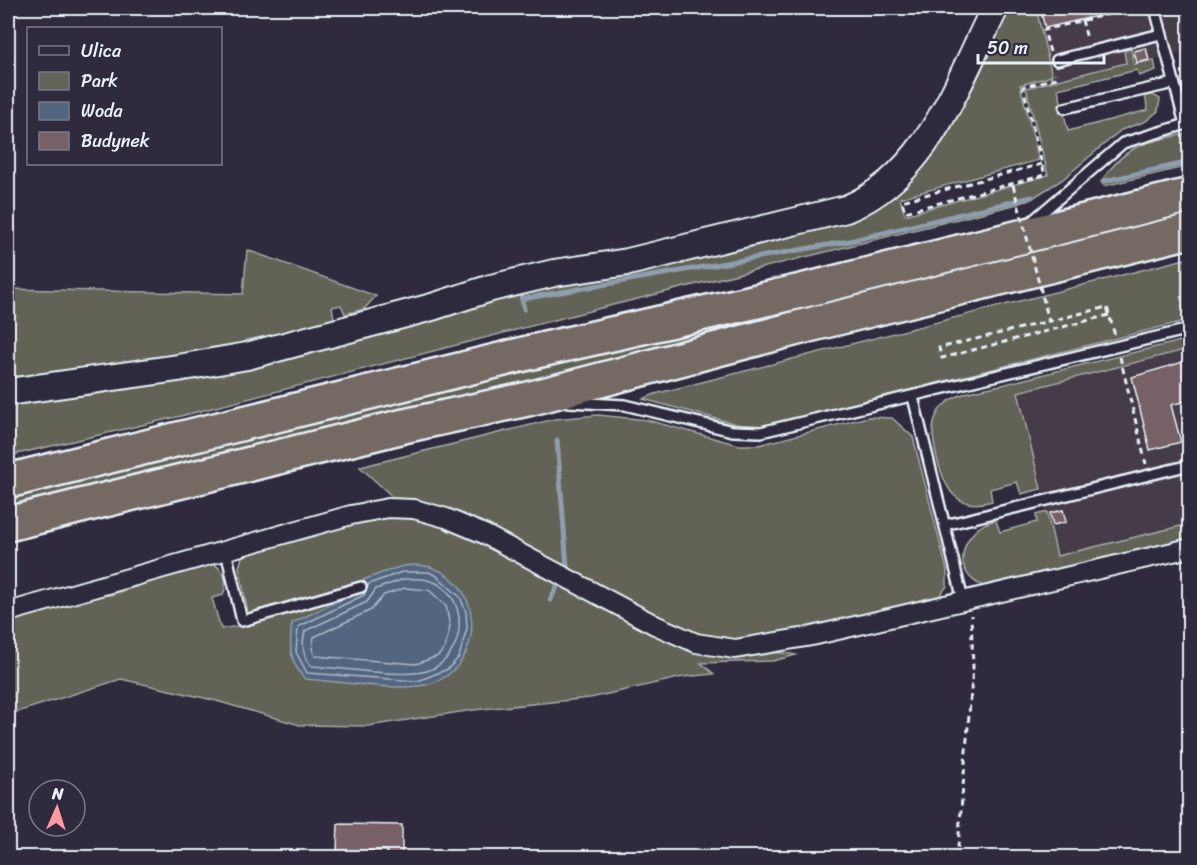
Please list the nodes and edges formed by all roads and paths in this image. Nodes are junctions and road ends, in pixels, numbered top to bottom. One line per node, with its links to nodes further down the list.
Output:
1 (994, 8): 20 (street)
2 (1116, 8): 4 (path)
3 (1155, 8): 5 (lane)
4 (1082, 19): 6 (path); 7 (path)
5 (1161, 34): 7 (lane); 8 (lane)
6 (1088, 41)
7 (1054, 63): 11 (path)
8 (1174, 83): 9 (lane); 10 (lane)
9 (1065, 108)
10 (1187, 123): 15 (lane)
11 (1042, 164): 12 (path); 12 (path)
12 (1013, 185): 17 (path, bridge)
13 (1190, 195): 15 (highway)
14 (1190, 231): 22 (highway)
15 (1013, 238): 25 (highway)
16 (1109, 315): 17 (path); 17 (path); 19 (path)
17 (1049, 321)
18 (1190, 329): 19 (lane)
19 (1118, 347): 21 (lane); 24 (path)
20 (8, 392)
21 (913, 397): 22 (lane); 27 (lane)
22 (528, 399): 26 (highway)
23 (1190, 465): 24 (lane)
24 (1149, 476): 27 (lane)
25 (8, 481)
26 (8, 524)
27 (945, 525): 31 (lane)
28 (1190, 548): 31 (street)
29 (225, 551): 30 (lane); 31 (street); 32 (street)
30 (361, 587)
31 (967, 599): 33 (path)
32 (8, 612)
33 (957, 858)

